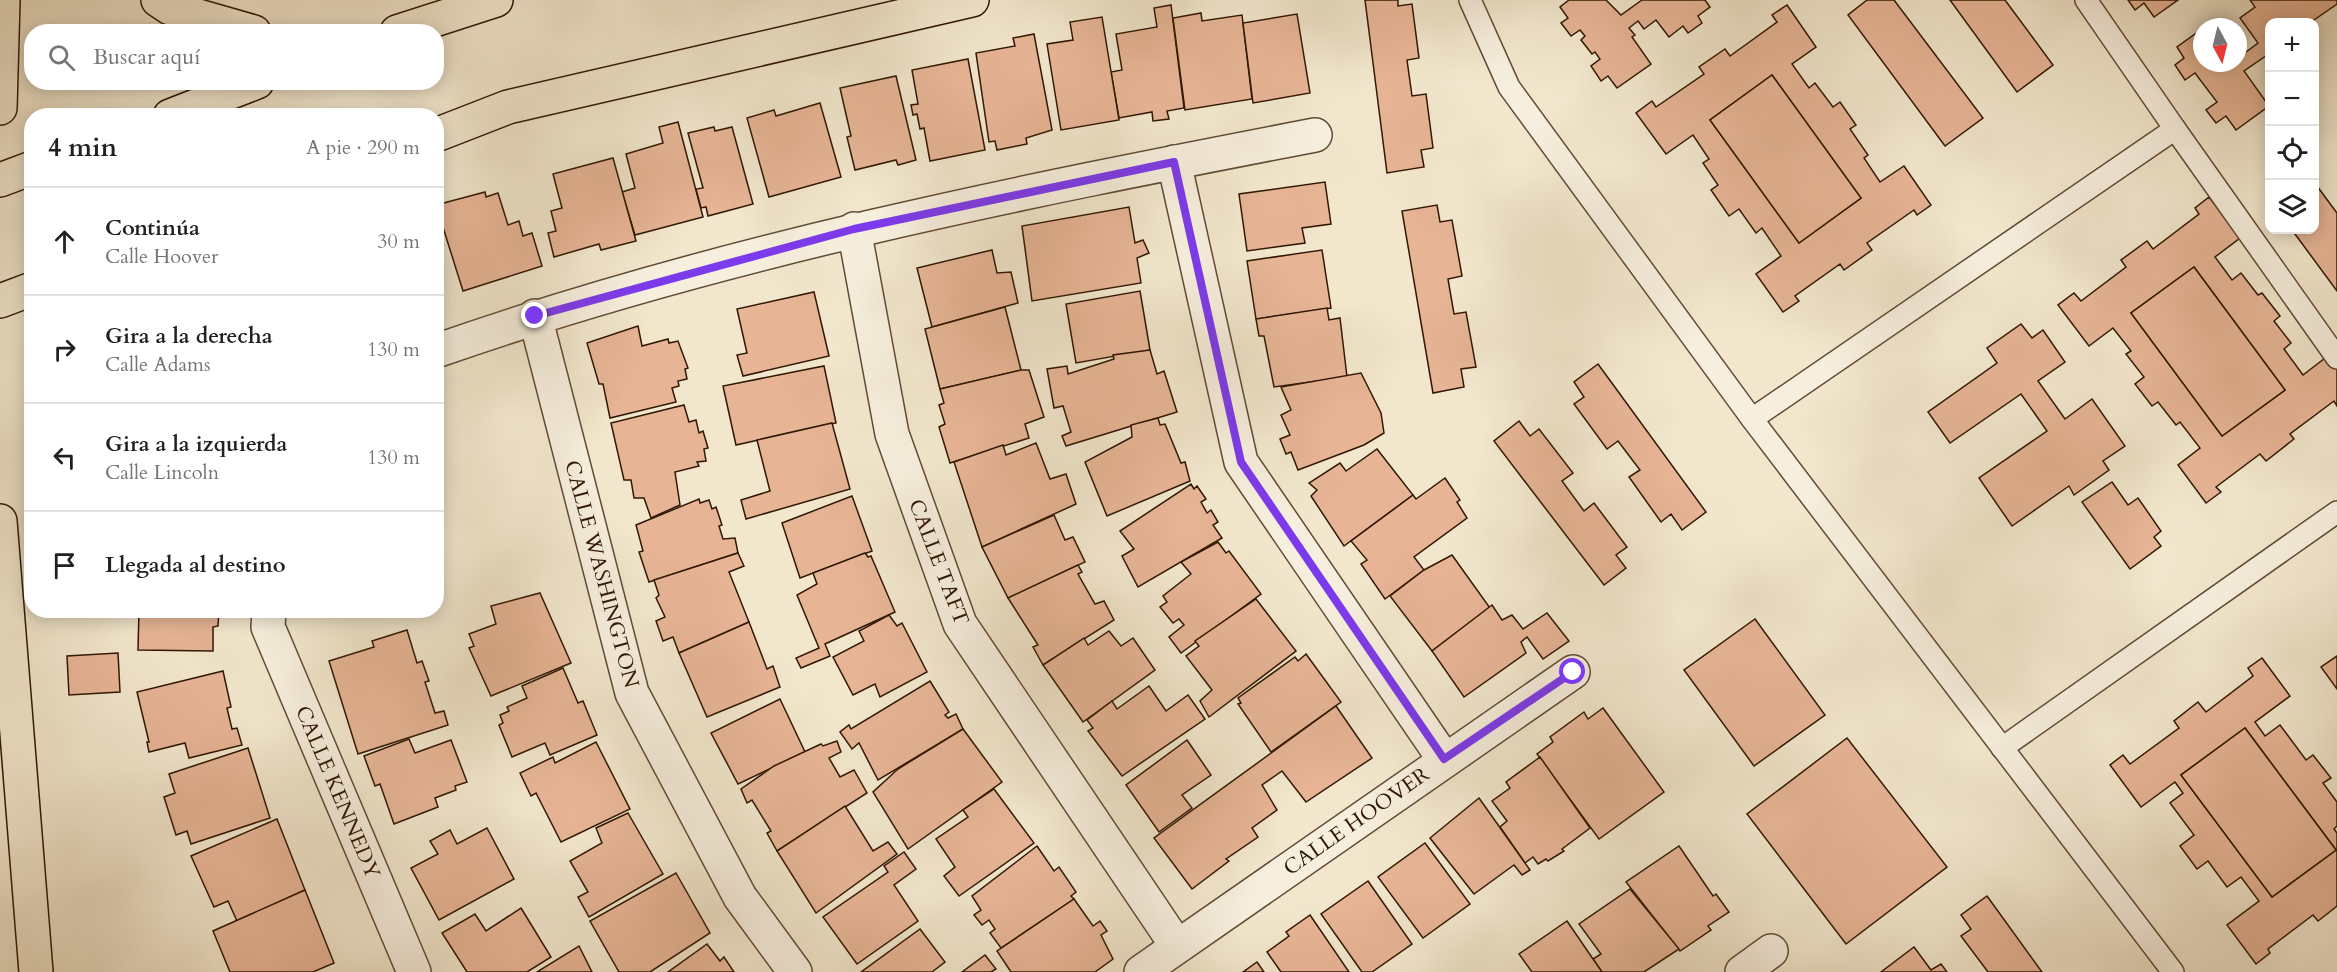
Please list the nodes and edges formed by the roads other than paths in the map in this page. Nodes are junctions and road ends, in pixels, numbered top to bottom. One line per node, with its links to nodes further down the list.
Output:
1 (3, 0): 10 (main road)
2 (158, 0): 7 (main road)
3 (496, 0): 8 (main road)
4 (972, 0): 13 (main road)
5 (1470, 0): 24 (lane)
6 (2086, 0): 12 (lane)
7 (226, 24)
8 (422, 24)
9 (237, 90): 11 (main road)
10 (0, 108)
11 (190, 108)
12 (2175, 129): 23 (lane); 24 (lane)
13 (444, 132)
14 (1315, 135): 15 (street)
15 (1174, 162): 18 (street); 30 (street)
16 (24, 171): 17 (main road)
17 (0, 180)
18 (854, 229): 21 (street); 31 (street, CALLE TAFT)
19 (24, 292): 20 (main road)
20 (0, 301)
21 (535, 316): 22 (street); 35 (street, CALLE WASHINGTON)
22 (444, 348)
23 (2337, 358)
24 (1752, 419): 29 (lane)
25 (2337, 512): 29 (lane)
26 (0, 521): 33 (main road)
27 (269, 618): 34 (street, CALLE KENNEDY)
28 (1573, 672): 30 (street, CALLE HOOVER)
29 (2002, 748): 38 (lane)
30 (1444, 759): 31 (street, CALLE HOOVER)
31 (1177, 946): 36 (street, CALLE HOOVER)
32 (1771, 951): 37 (street)
33 (36, 972)
34 (414, 972)
35 (795, 972)
36 (1141, 972)
37 (1742, 972)
38 (2173, 972)

